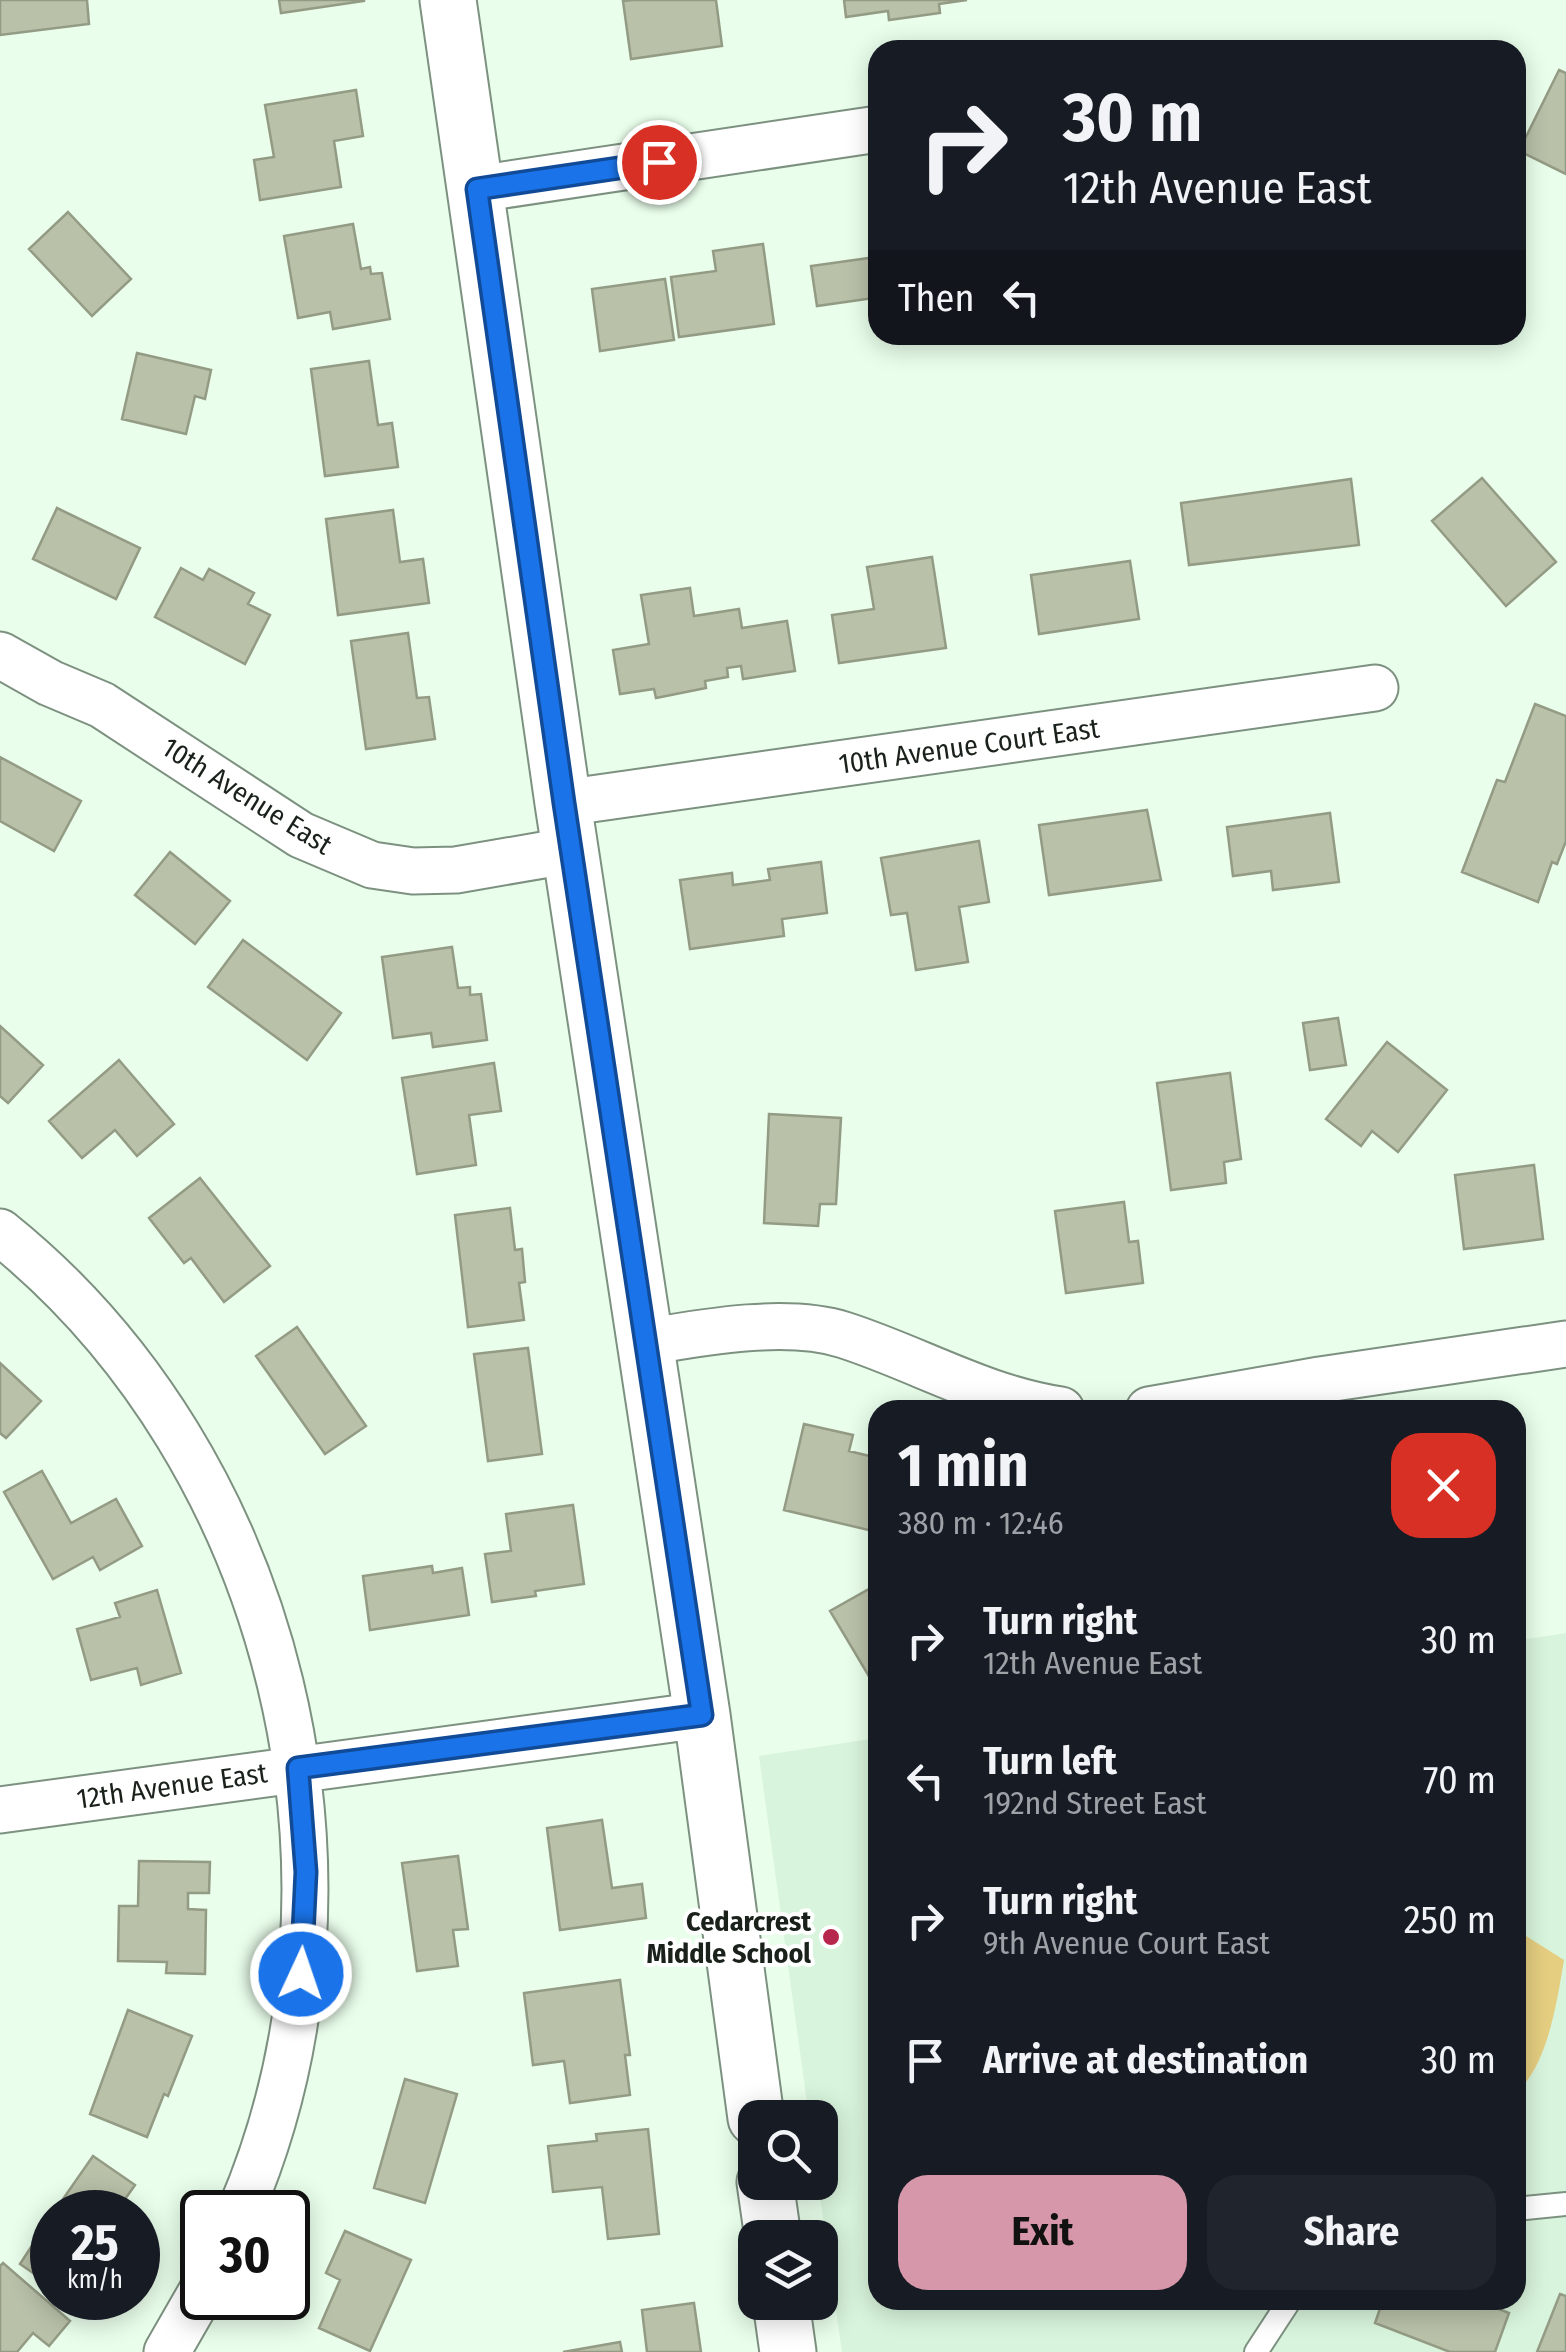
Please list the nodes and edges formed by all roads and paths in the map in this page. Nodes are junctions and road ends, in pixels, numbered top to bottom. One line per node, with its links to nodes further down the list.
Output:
1 (448, 0): 3 (street)
2 (868, 130): 3 (street)
3 (477, 189): 6 (street)
4 (0, 655): 6 (street, 10th Avenue East)
5 (1375, 688): 6 (street, 10th Avenue Court East)
6 (568, 826): 8 (street)
7 (0, 1232): 13 (street)
8 (646, 1342): 10 (street); 12 (street)
9 (1566, 1344): 11 (street)
10 (1023, 1400)
11 (1206, 1400)
12 (702, 1715): 13 (street, 12th Avenue East); 15 (street)
13 (298, 1768): 14 (street, 12th Avenue East); 16 (street)
14 (0, 1810)
15 (754, 2100)
16 (250, 2190)
17 (1566, 2204): 18 (lane)
18 (1526, 2208)
19 (1283, 2310): 24 (lane)
20 (185, 2320): 22 (street)
21 (784, 2320): 23 (street)
22 (167, 2352)
23 (788, 2352)
24 (1256, 2352)

